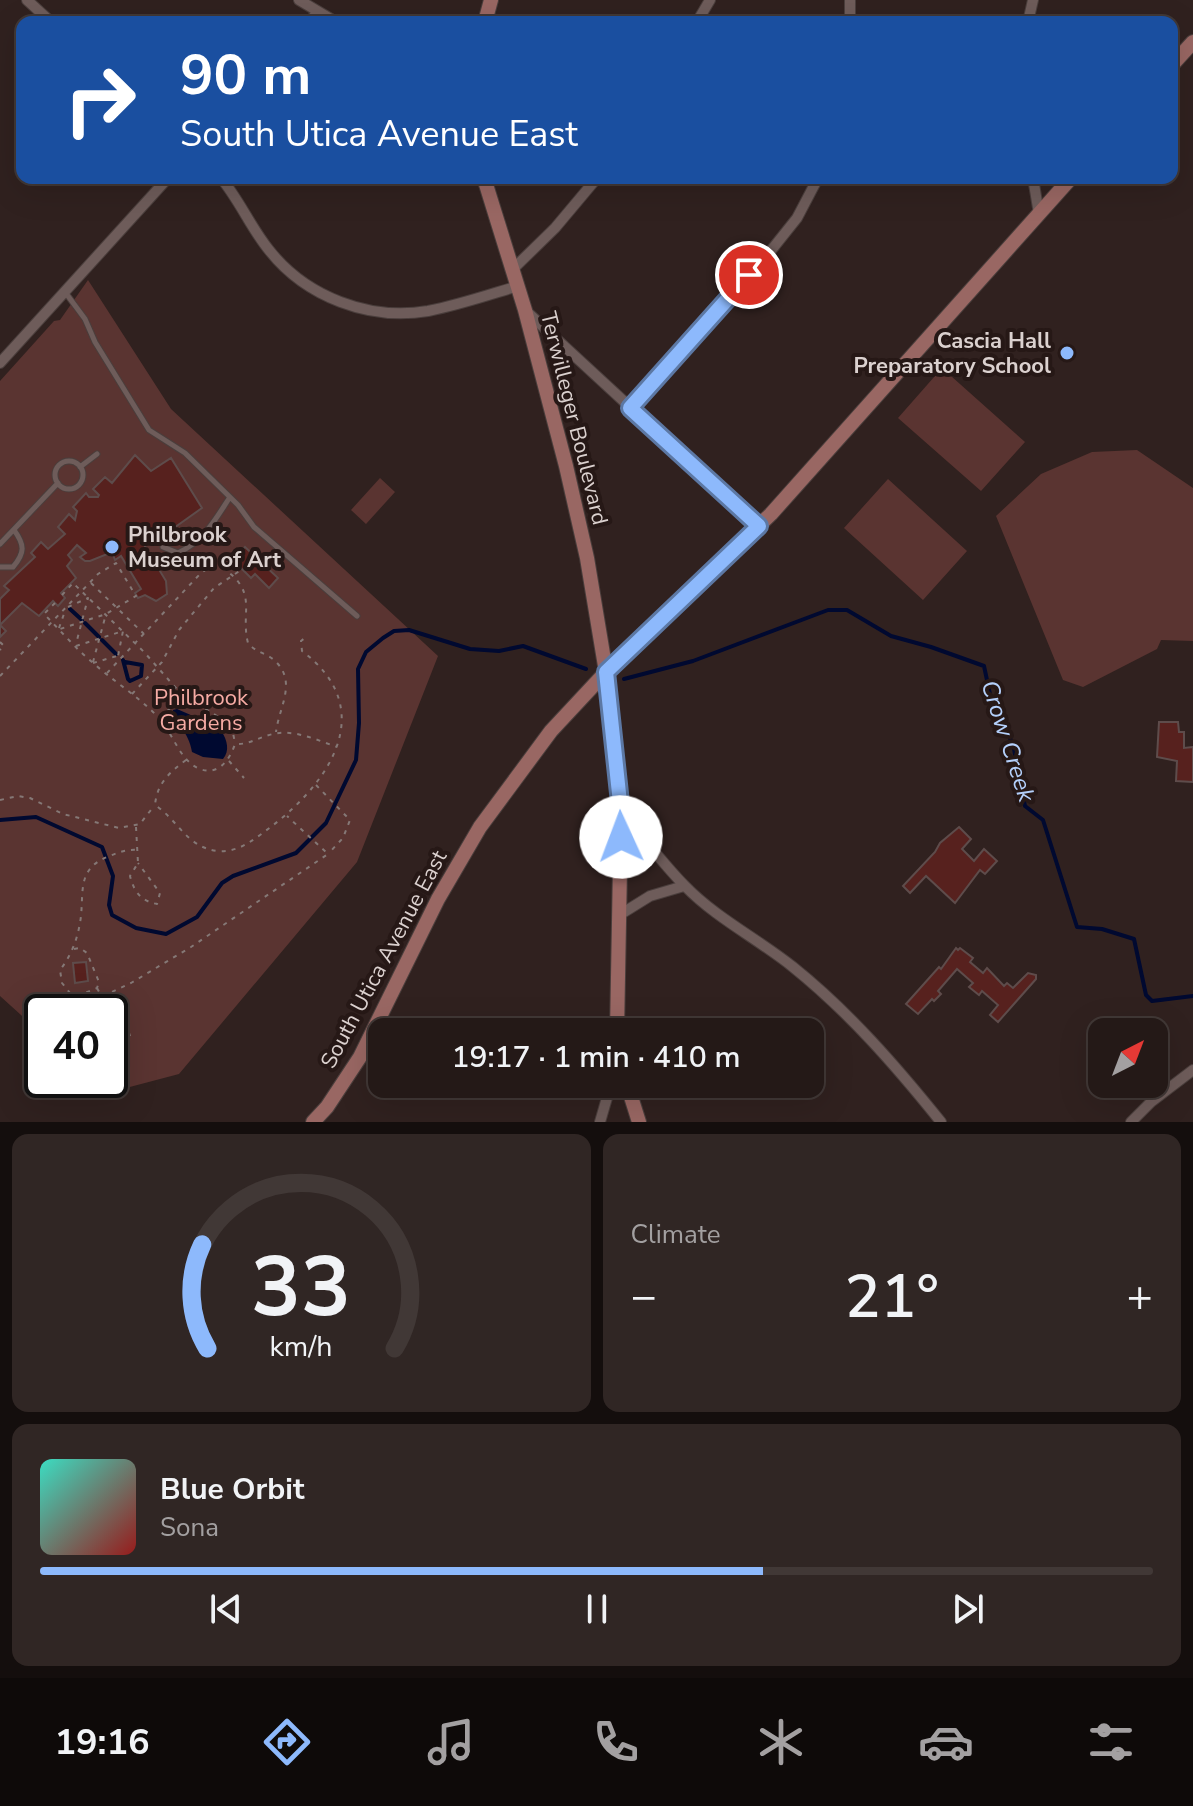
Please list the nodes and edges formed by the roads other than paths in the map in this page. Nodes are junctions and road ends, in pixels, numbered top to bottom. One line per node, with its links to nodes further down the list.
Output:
1 (27, 0): 4 (street)
2 (299, 0): 3 (street)
3 (317, 13): 5 (street); 6 (street)
4 (44, 16)
5 (314, 16)
6 (323, 16)
7 (1193, 42): 8 (street)
8 (1178, 58)
9 (163, 184): 19 (street)
10 (226, 184): 18 (street)
11 (486, 184): 17 (street, Terwilleger Boulevard)
12 (592, 184): 17 (street)
13 (815, 184): 22 (street)
14 (1034, 184): 16 (street)
15 (1066, 184): 16 (street, South Utica Avenue East)
16 (1039, 214): 27 (street, South Utica Avenue East)
17 (513, 269): 18 (street, Terwilleger Boulevard)
18 (518, 286): 20 (street, Terwilleger Boulevard)
19 (65, 292): 21 (street); 26 (lane)
20 (525, 310): 22 (street); 33 (street, Terwilleger Boulevard)
21 (2, 356)
22 (630, 408): 27 (street)
23 (97, 454): 24 (lane)
24 (80, 467): 25 (lane); 25 (lane)
25 (58, 483): 28 (lane)
26 (230, 497): 30 (lane); 32 (lane)
27 (759, 526): 33 (street, South Utica Avenue East)
28 (14, 530): 29 (lane); 31 (lane)
29 (0, 544)
30 (163, 547)
31 (0, 567)
32 (357, 616)
33 (606, 672): 34 (street, Terwilleger Boulevard); 41 (street, South Utica Avenue East)
34 (621, 812): 35 (street); 36 (street, Terwilleger Boulevard)
35 (684, 886): 36 (street); 44 (street)
36 (621, 914): 37 (street, Terwilleger Boulevard)
37 (617, 1018)
38 (1193, 1070): 45 (street)
39 (607, 1098): 42 (street)
40 (631, 1098): 43 (street)
41 (313, 1122)
42 (600, 1122)
43 (639, 1122)
44 (941, 1122)
45 (1131, 1122)

